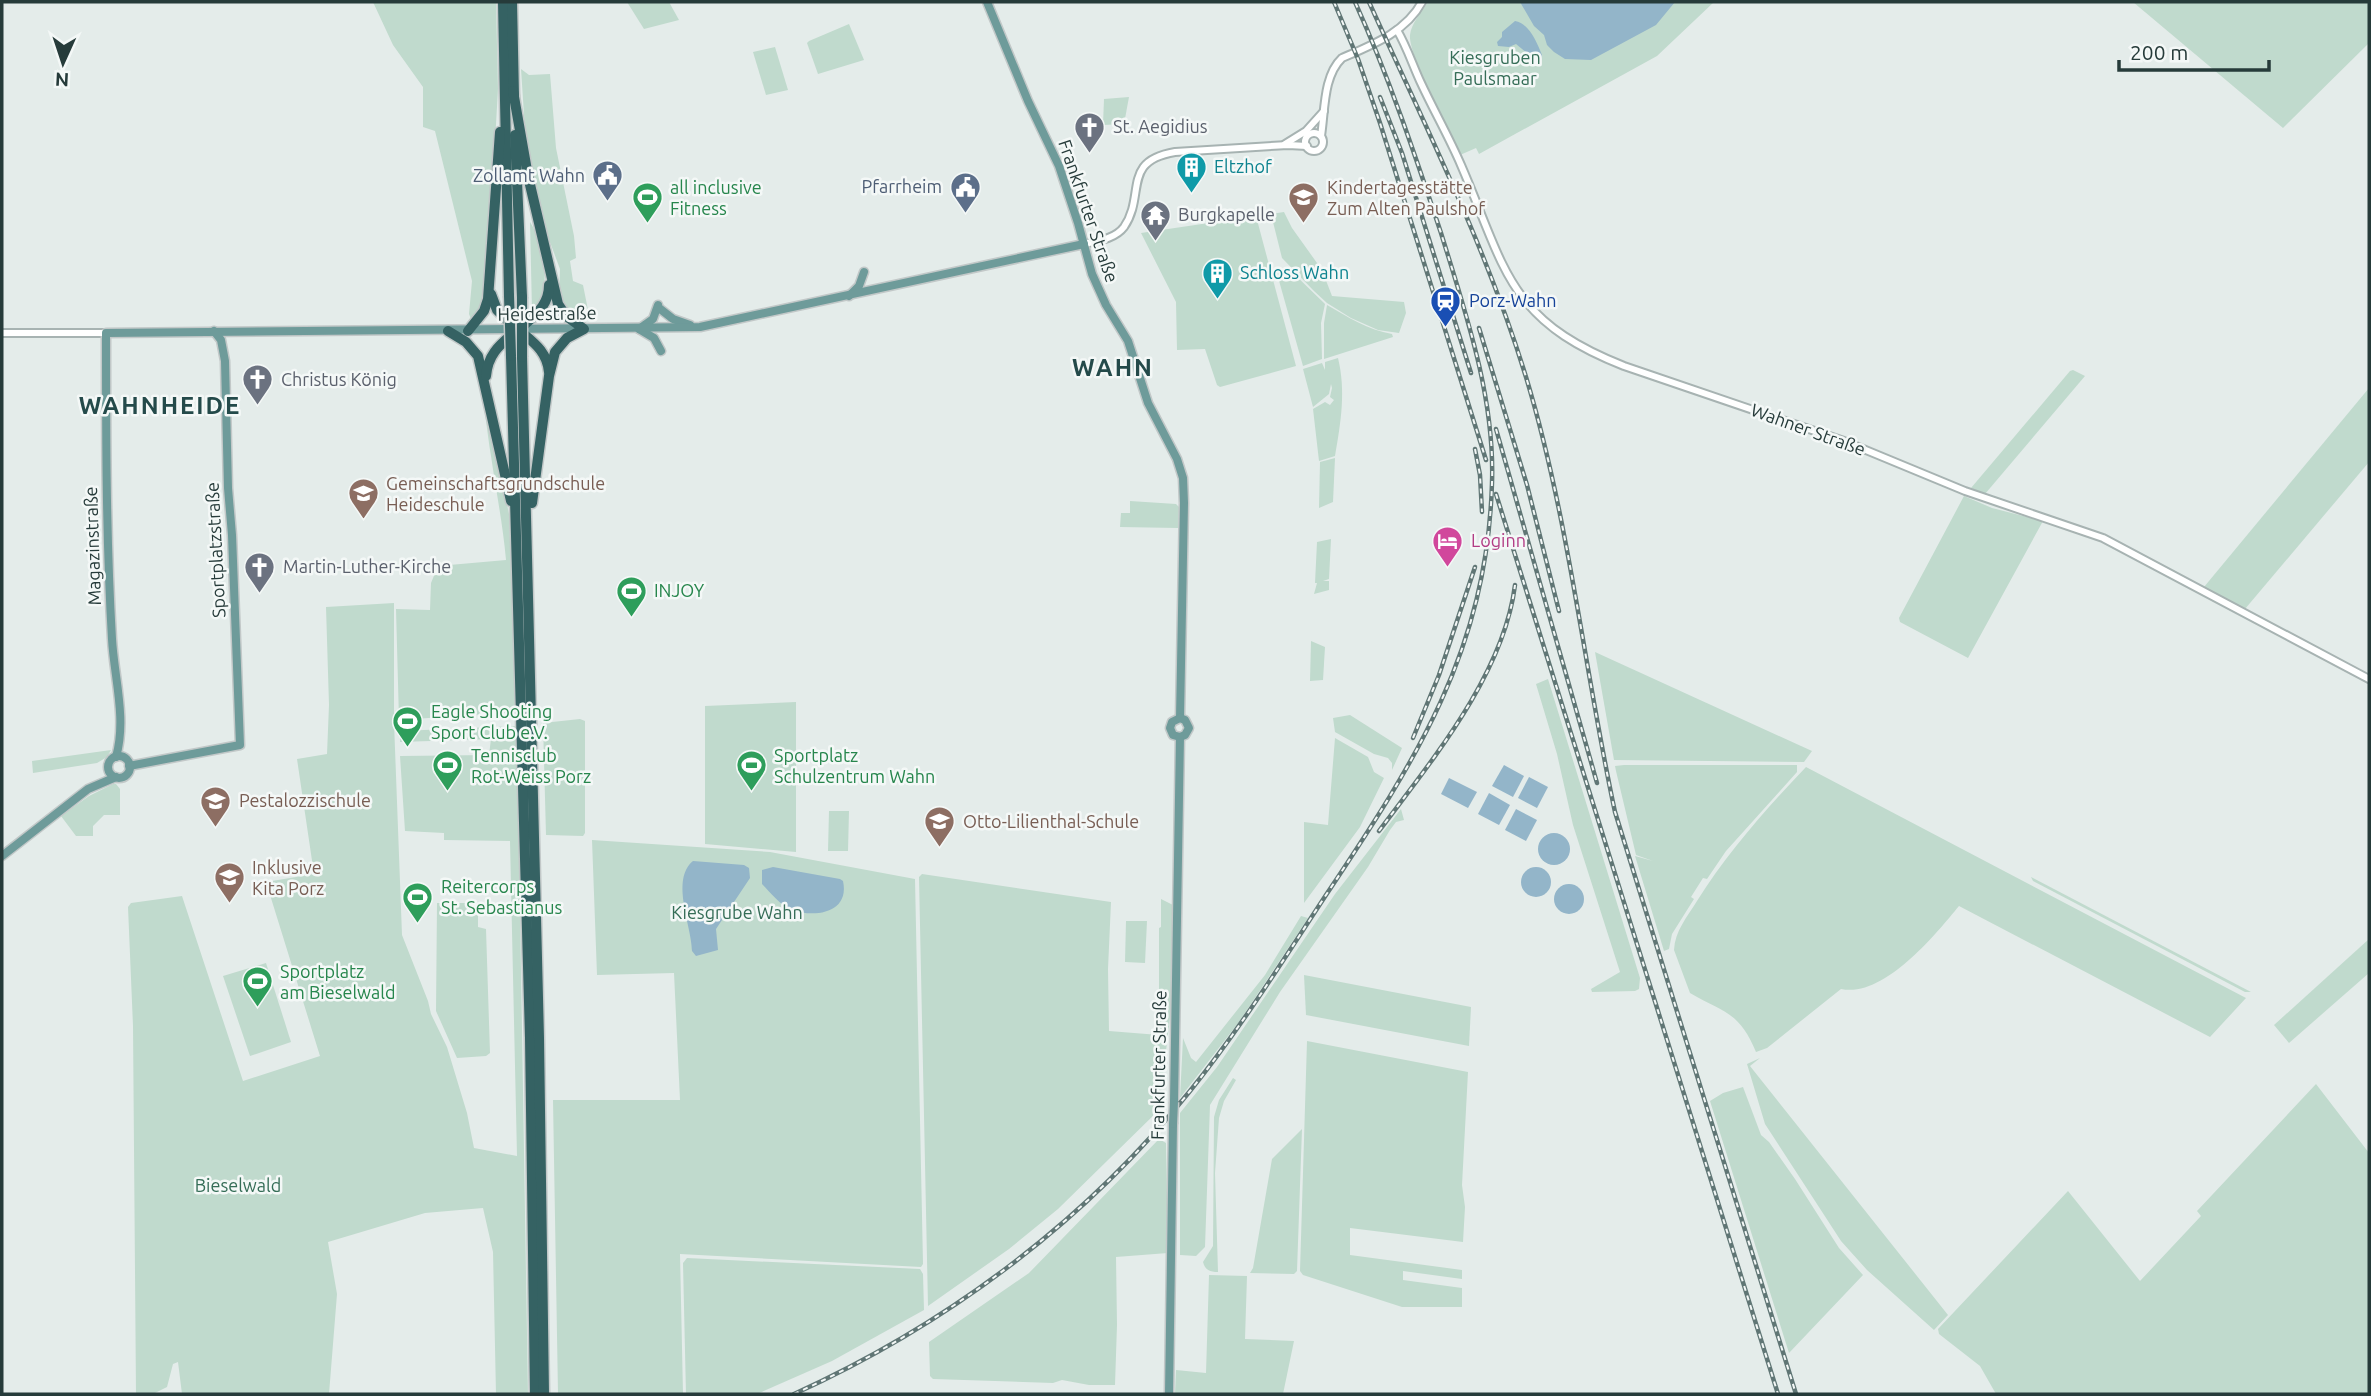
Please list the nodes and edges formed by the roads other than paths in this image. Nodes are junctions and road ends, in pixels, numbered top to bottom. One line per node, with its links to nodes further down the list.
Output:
1 (503, 2): 6 (highway)
2 (512, 2): 7 (highway)
3 (987, 2): 13 (main road, Frankfurter Straße)
4 (1422, 2): 5 (street)
5 (1398, 30): 8 (street); 34 (street, Wahner Straße)
6 (504, 75): 16 (highway); 33 (highway, bridge)
7 (513, 91): 15 (highway); 32 (highway, bridge)
8 (1325, 114): 9 (street); 10 (street); 12 (street)
9 (1312, 133): 10 (street); 11 (street)
10 (1321, 136): 11 (street)
11 (1306, 142): 12 (street)
12 (1286, 145): 13 (street)
13 (1084, 244): 17 (main road, Heidestraße); 36 (main road, Frankfurter Straße)
14 (864, 272): 17 (main road)
15 (549, 275): 20 (highway); 21 (highway)
16 (489, 283): 21 (highway); 25 (highway)
17 (849, 296): 18 (main road, Heidestraße)
18 (700, 327): 19 (main road, Heidestraße); 19 (main road)
19 (639, 328): 20 (main road, Heidestraße); 28 (main road)
20 (584, 329): 21 (main road, Heidestraße); 30 (highway)
21 (518, 330): 25 (main road, Heidestraße); 30 (highway); 31 (highway)
22 (214, 331): 23 (main road, Heidestraße); 27 (main road, Heidestraße); 29 (main road)
23 (234, 331): 24 (main road, Heidestraße); 29 (main road)
24 (448, 331): 25 (main road, Heidestraße); 31 (highway)
25 (468, 331)
26 (2, 333): 27 (street, Heidestraße)
27 (106, 333): 39 (main road, Magazinstraße)
28 (661, 351)
29 (224, 354): 40 (main road, Sportplatzstraße)
30 (549, 376): 32 (highway)
31 (485, 380): 33 (highway)
32 (527, 528): 35 (highway)
33 (517, 559): 35 (highway)
34 (2369, 679)
35 (526, 705): 37 (highway)
36 (1180, 718): 38 (main road); 38 (main road)
37 (526, 729): 44 (highway); 45 (highway)
38 (1180, 737): 46 (main road, Frankfurter Straße, bridge)
39 (113, 759): 40 (main road); 41 (main road); 42 (main road)
40 (129, 766): 41 (main road)
41 (116, 777): 42 (main road)
42 (88, 789): 43 (main road)
43 (2, 856)
44 (535, 1394)
45 (544, 1394)
46 (1169, 1394)

